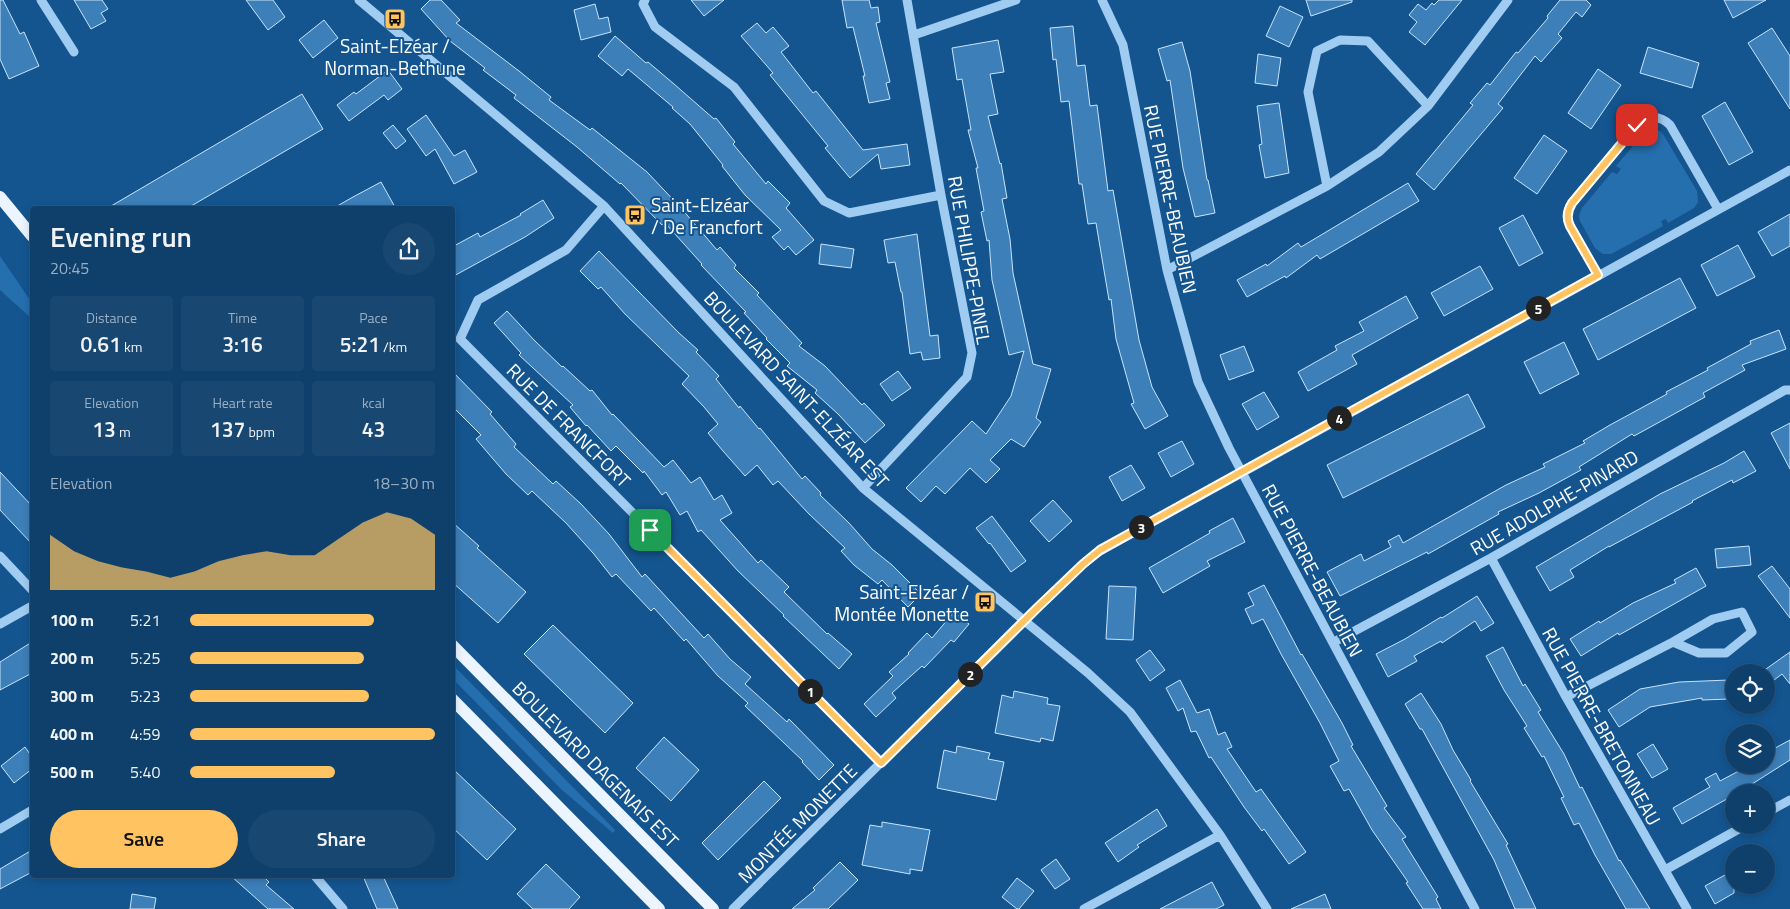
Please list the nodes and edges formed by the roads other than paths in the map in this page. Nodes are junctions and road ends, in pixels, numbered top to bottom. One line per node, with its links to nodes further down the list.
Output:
1 (41, 0): 10 (street)
2 (359, 0): 8 (street, BOULEVARD SAINT-ELZÉAR EST)
3 (645, 0): 14 (street)
4 (907, 0): 9 (street, RUE PHILIPPE-PINEL)
5 (1016, 0): 9 (street)
6 (1102, 0): 19 (street, RUE PIERRE-BEAUBIEN)
7 (1508, 0): 11 (street)
8 (369, 3): 16 (street, BOULEVARD SAINT-ELZÉAR EST)
9 (914, 35): 14 (street, RUE PHILIPPE-PINEL)
10 (74, 52)
11 (1428, 106): 13 (street); 13 (street)
12 (1790, 170): 17 (street, MONTÉE MONETTE)
13 (1327, 186): 19 (street)
14 (941, 195): 23 (street, RUE PHILIPPE-PINEL)
15 (0, 198): 18 (main road)
16 (604, 206): 23 (street, BOULEVARD SAINT-ELZÉAR EST); 35 (street, RUE DE FRANCFORT)
17 (1718, 209): 20 (street, MONTÉE MONETTE); 20 (street)
18 (30, 234)
19 (1167, 270): 22 (street, RUE PIERRE-BEAUBIEN)
20 (1598, 275): 22 (street, MONTÉE MONETTE)
21 (1790, 390): 25 (street, RUE ADOLPHE-PINARD)
22 (1242, 471): 28 (street, MONTÉE MONETTE); 30 (street, RUE PIERRE-BEAUBIEN)
23 (863, 488): 28 (street, BOULEVARD SAINT-ELZÉAR EST)
24 (0, 556): 26 (street)
25 (1490, 558): 30 (street, RUE ADOLPHE-PINARD); 33 (street, RUE PIERRE-BRETONNEAU)
26 (30, 588)
27 (30, 607): 29 (street)
28 (1024, 621): 35 (street, MONTÉE MONETTE); 41 (street, BOULEVARD SAINT-ELZÉAR EST)
29 (0, 624)
30 (1334, 642): 50 (street, RUE PIERRE-BEAUBIEN)
31 (1673, 642): 31 (street); 33 (street)
32 (455, 648): 46 (main road, BOULEVARD DAGENAIS EST)
33 (1566, 697): 42 (street, RUE PIERRE-BRETONNEAU)
34 (455, 702): 45 (main road)
35 (881, 763): 47 (street, MONTÉE MONETTE)
36 (1790, 800): 37 (street)
37 (1775, 809)
38 (30, 811): 39 (street)
39 (0, 829)
40 (1730, 834): 42 (street)
41 (1220, 835): 48 (street); 49 (street, BOULEVARD SAINT-ELZÉAR EST)
42 (1665, 870): 51 (street, RUE PIERRE-BRETONNEAU)
43 (317, 878): 44 (street)
44 (343, 909)
45 (659, 909)
46 (713, 909)
47 (732, 909)
48 (1084, 909)
49 (1267, 909)
50 (1475, 909)
51 (1687, 909)

